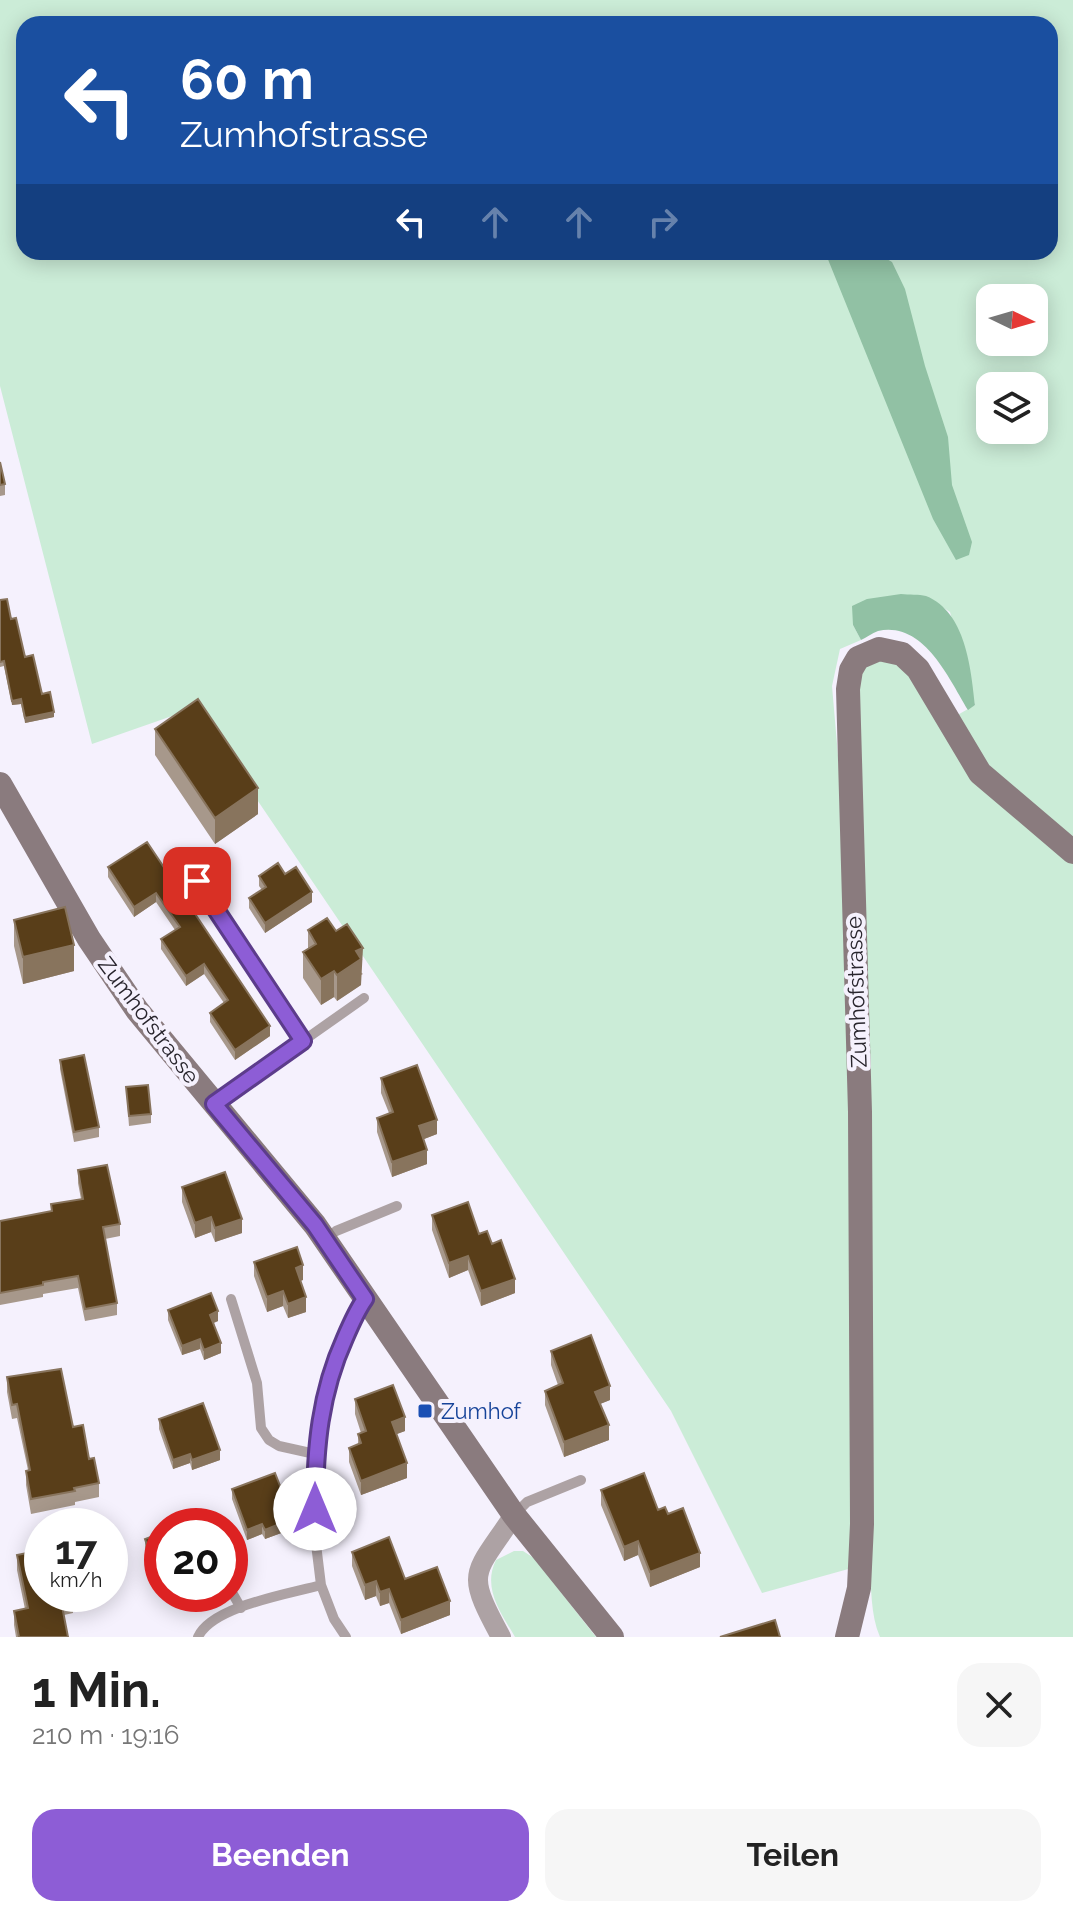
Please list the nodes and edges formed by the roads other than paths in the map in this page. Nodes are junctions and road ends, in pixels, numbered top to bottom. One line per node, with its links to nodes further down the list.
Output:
1 (0, 784): 6 (street, Zumhofstrasse)
2 (1073, 852): 21 (street, Zumhofstrasse)
3 (197, 881): 5 (lane)
4 (364, 998): 5 (lane)
5 (303, 1041): 6 (lane)
6 (214, 1104): 8 (street, Zumhofstrasse)
7 (397, 1206): 8 (lane)
8 (325, 1239): 10 (street, Zumhofstrasse)
9 (231, 1299): 11 (lane)
10 (365, 1299): 11 (lane); 13 (street, Zumhofstrasse)
11 (315, 1454): 14 (lane)
12 (581, 1480): 13 (lane)
13 (514, 1515): 19 (street); 20 (street, Zumhofstrasse)
14 (321, 1585): 15 (lane); 18 (lane)
15 (248, 1606)
16 (231, 1612): 17 (lane)
17 (198, 1637)
18 (346, 1637)
19 (501, 1637)
20 (612, 1637)
21 (847, 1637)

